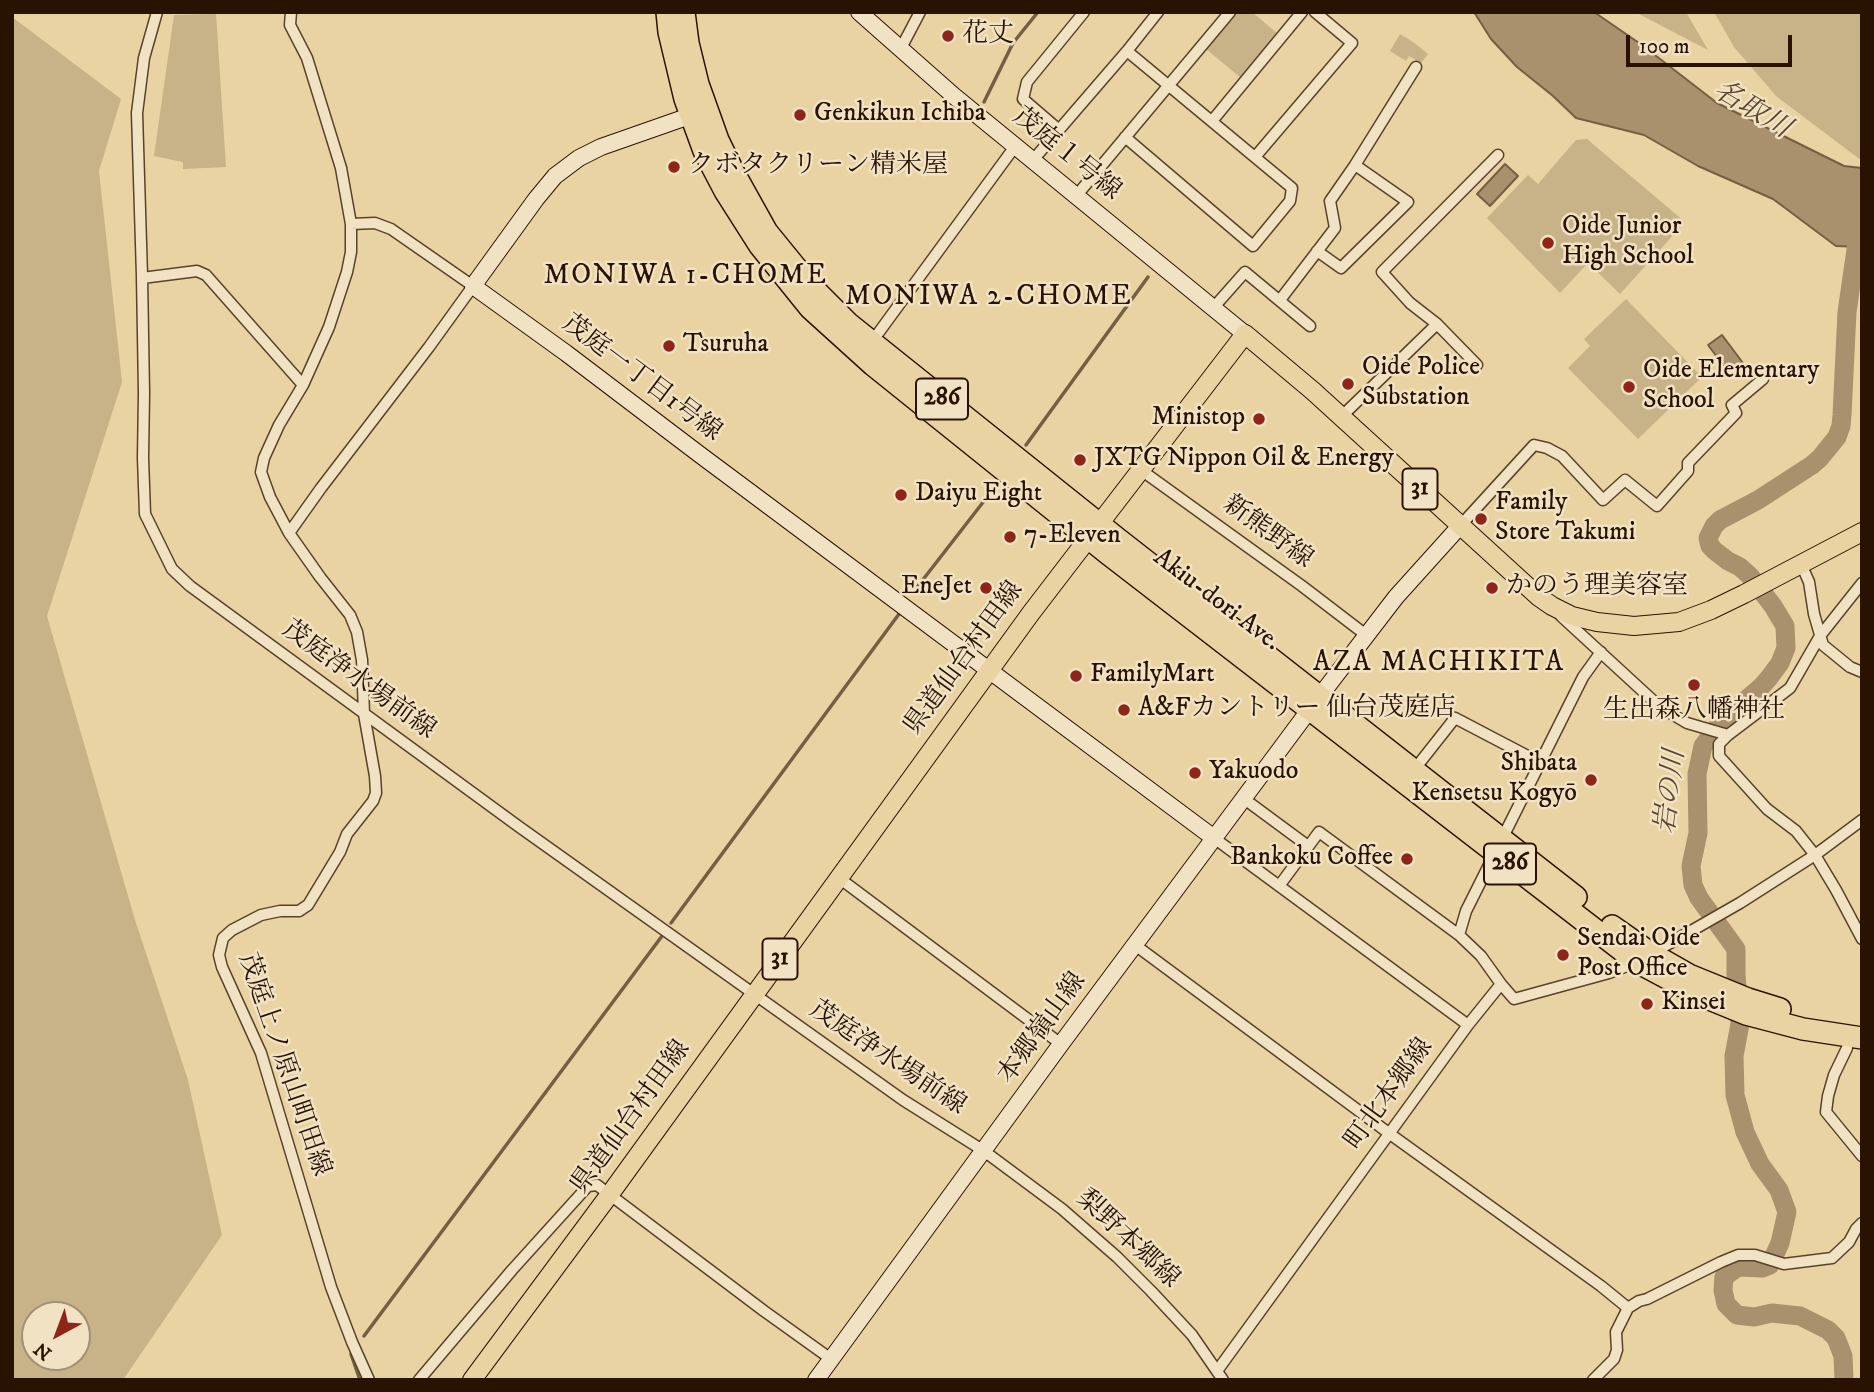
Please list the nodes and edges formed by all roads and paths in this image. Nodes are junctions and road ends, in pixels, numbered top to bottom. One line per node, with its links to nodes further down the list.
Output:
1 (157, 12): 28 (street, 茂庭浄水場前線)
2 (290, 12): 26 (street, 茂庭上ノ原山町田線)
3 (667, 12): 16 (highway, Akiu-dori Ave. / 286)
4 (684, 12): 16 (highway, Akiu-dori Ave. / 286)
5 (859, 12): 12 (street, 茂庭１号線)
6 (920, 12): 12 (street)
7 (1083, 12): 18 (street)
8 (1158, 12): 13 (street)
9 (1230, 12): 15 (street)
10 (1302, 12): 17 (street)
11 (1315, 12): 22 (street)
12 (900, 50): 20 (street, 茂庭１号線)
13 (1127, 51): 15 (street); 18 (street)
14 (1416, 67): 24 (street)
15 (1169, 86): 17 (street); 19 (street)
16 (699, 112): 29 (street); 35 (highway, Akiu-dori Ave. / 286); 42 (highway, Akiu-dori Ave. / 286)
17 (1212, 121): 22 (street)
18 (1059, 130): 23 (street)
19 (1125, 137): 22 (street); 25 (street)
20 (1016, 145): 23 (street, 茂庭１号線); 35 (street)
21 (1499, 155): 32 (street)
22 (1255, 157)
23 (1033, 160): 25 (street, 茂庭１号線)
24 (1355, 165): 27 (street); 27 (street)
25 (1077, 195): 31 (street, 茂庭１号線)
26 (351, 224): 29 (street); 38 (street, 茂庭上ノ原山町田線)
27 (1317, 251): 30 (street)
28 (142, 278): 38 (street); 54 (street, 茂庭浄水場前線)
29 (473, 286): 44 (street); 51 (street, 茂庭一丁目1号線)
30 (1280, 300): 31 (street); 33 (street)
31 (1214, 307): 34 (street, 茂庭１号線)
32 (1437, 324): 36 (street); 39 (street)
33 (1310, 326)
34 (1245, 334): 39 (main road, 31); 40 (main road, 県道仙台村田線 / 31)
35 (871, 343): 42 (highway, Akiu-dori Ave. / 286)
36 (1477, 365)
37 (1763, 379): 41 (street)
38 (303, 385): 44 (street, 茂庭上ノ原山町田線)
39 (1341, 417): 41 (main road, 31)
40 (1140, 470): 42 (main road, 県道仙台村田線 / 31); 48 (street, 新熊野線)
41 (1460, 526): 47 (main road, 31); 48 (street, 本郷嶺山線)
42 (1093, 530): 51 (main road, 県道仙台村田線 / 31); 53 (highway, Akiu-dori Ave. / 286)
43 (1862, 532): 45 (main road, 31)
44 (289, 533): 54 (street, 茂庭上ノ原山町田線)
45 (1796, 567): 47 (main road, 31); 49 (street)
46 (1862, 583): 49 (street)
47 (1552, 606): 50 (street)
48 (1366, 635): 53 (street, 本郷嶺山線)
49 (1820, 636): 52 (street); 55 (street)
50 (1601, 652): 55 (street); 56 (street)
51 (989, 671): 60 (street, 茂庭一丁目1号線); 64 (main road, 県道仙台村田線 / 31)
52 (1862, 672)
53 (1315, 702): 57 (highway, Akiu-dori Ave. / 286); 58 (street, 本郷嶺山線); 62 (highway, Akiu-dori Ave. / 286)
54 (364, 714): 71 (street, 茂庭浄水場前線); 85 (street, 茂庭上ノ原山町田線)
55 (1725, 734): 63 (street)
56 (1539, 762): 57 (street); 62 (street)
57 (1414, 770): 62 (highway, Akiu-dori Ave. / 286)
58 (1243, 798): 60 (street, 本郷嶺山線); 61 (street)
59 (1862, 820): 63 (street)
60 (1214, 838): 65 (street); 68 (street, 本郷嶺山線)
61 (1308, 846): 65 (street); 66 (street)
62 (1499, 846): 66 (street); 69 (highway, Akiu-dori Ave. / 286)
63 (1815, 855): 67 (street); 69 (street)
64 (839, 878): 71 (main road, 県道仙台村田線 / 31); 76 (street)
65 (1279, 886): 74 (street)
66 (1459, 935): 70 (street)
67 (1862, 939)
68 (1135, 945): 76 (street, 本郷嶺山線); 77 (street)
69 (1644, 958): 70 (street); 72 (highway, Akiu-dori Ave. / 286)
70 (1501, 984): 74 (street, 町北本郷線)
71 (753, 995): 78 (street, 茂庭浄水場前線); 80 (main road, 県道仙台村田線 / 31)
72 (1747, 1006): 73 (highway, Akiu-dori Ave. / 286); 75 (highway, Akiu-dori Ave. / 286)
73 (1862, 1024)
74 (1468, 1026): 77 (street, 町北本郷線)
75 (1854, 1043): 79 (street)
76 (1061, 1044): 78 (street, 本郷嶺山線)
77 (1390, 1134): 82 (street); 84 (street, 町北本郷線)
78 (984, 1151): 83 (street, 本郷嶺山線); 84 (street, 梨野本郷線)
79 (1862, 1156)
80 (610, 1194): 83 (street); 86 (street); 87 (main road, 県道仙台村田線 / 31)
81 (1862, 1223): 82 (street)
82 (1628, 1308): 89 (street)
83 (831, 1359): 88 (street, 本郷嶺山線)
84 (1220, 1375)
85 (369, 1380)
86 (419, 1380)
87 (472, 1380)
88 (816, 1380)
89 (1593, 1380)

